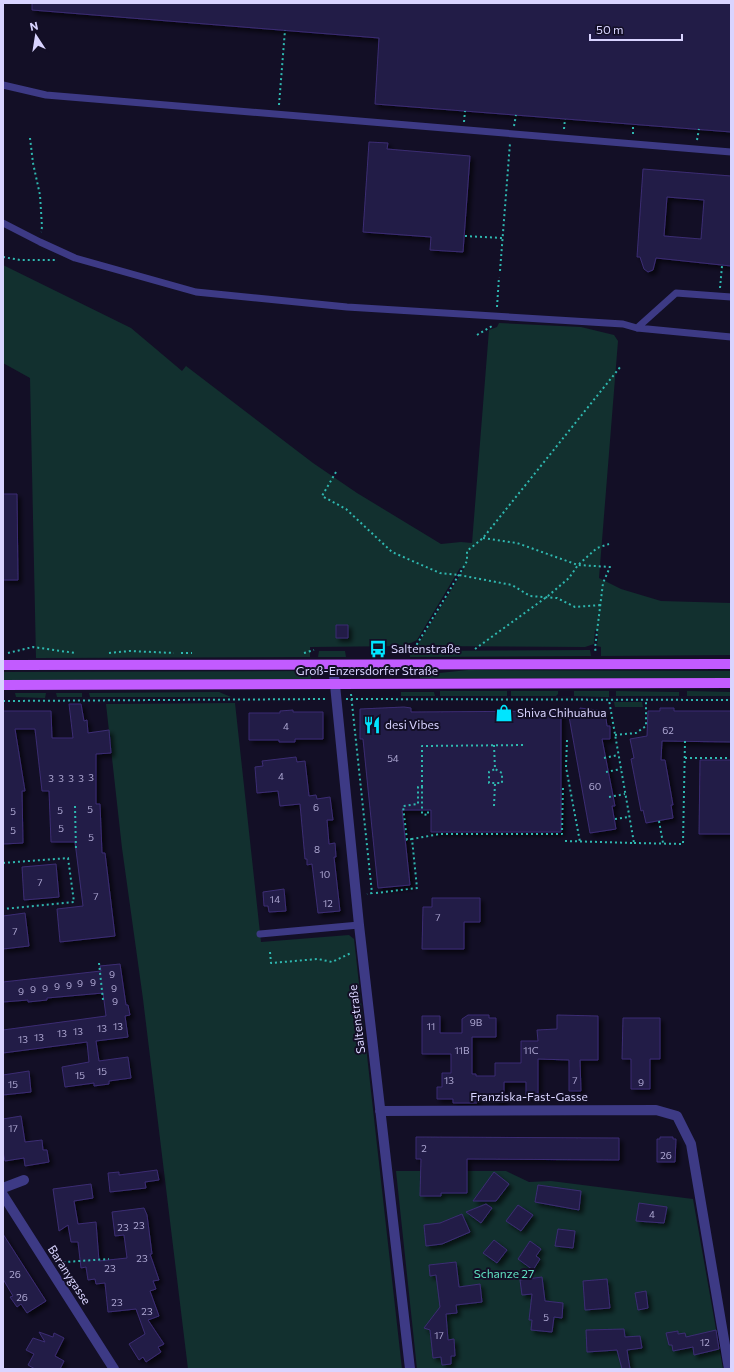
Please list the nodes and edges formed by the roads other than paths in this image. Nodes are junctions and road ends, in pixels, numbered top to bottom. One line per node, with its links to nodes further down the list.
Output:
1 (3, 85): 2 (lane)
2 (731, 152)
3 (3, 223): 5 (lane)
4 (731, 297): 5 (lane)
5 (636, 328): 6 (lane)
6 (731, 336)
7 (731, 664): 9 (main road, Groß-Enzersdorfer Straße)
8 (3, 665): 9 (main road, Groß-Enzersdorfer Straße)
9 (333, 665): 11 (street, Saltenstraße)
10 (731, 683): 11 (main road, Groß-Enzersdorfer Straße)
11 (335, 684): 12 (main road, Groß-Enzersdorfer Straße); 13 (street, Saltenstraße)
12 (3, 685)
13 (359, 925): 14 (lane); 15 (street, Saltenstraße)
14 (260, 934)
15 (380, 1110): 20 (street, Saltenstraße); 21 (street, Franziska-Fast-Gasse)
16 (24, 1180): 17 (street)
17 (3, 1188)
18 (3, 1195): 19 (street, Baranygasse)
19 (114, 1369)
20 (410, 1369)
21 (729, 1369)

